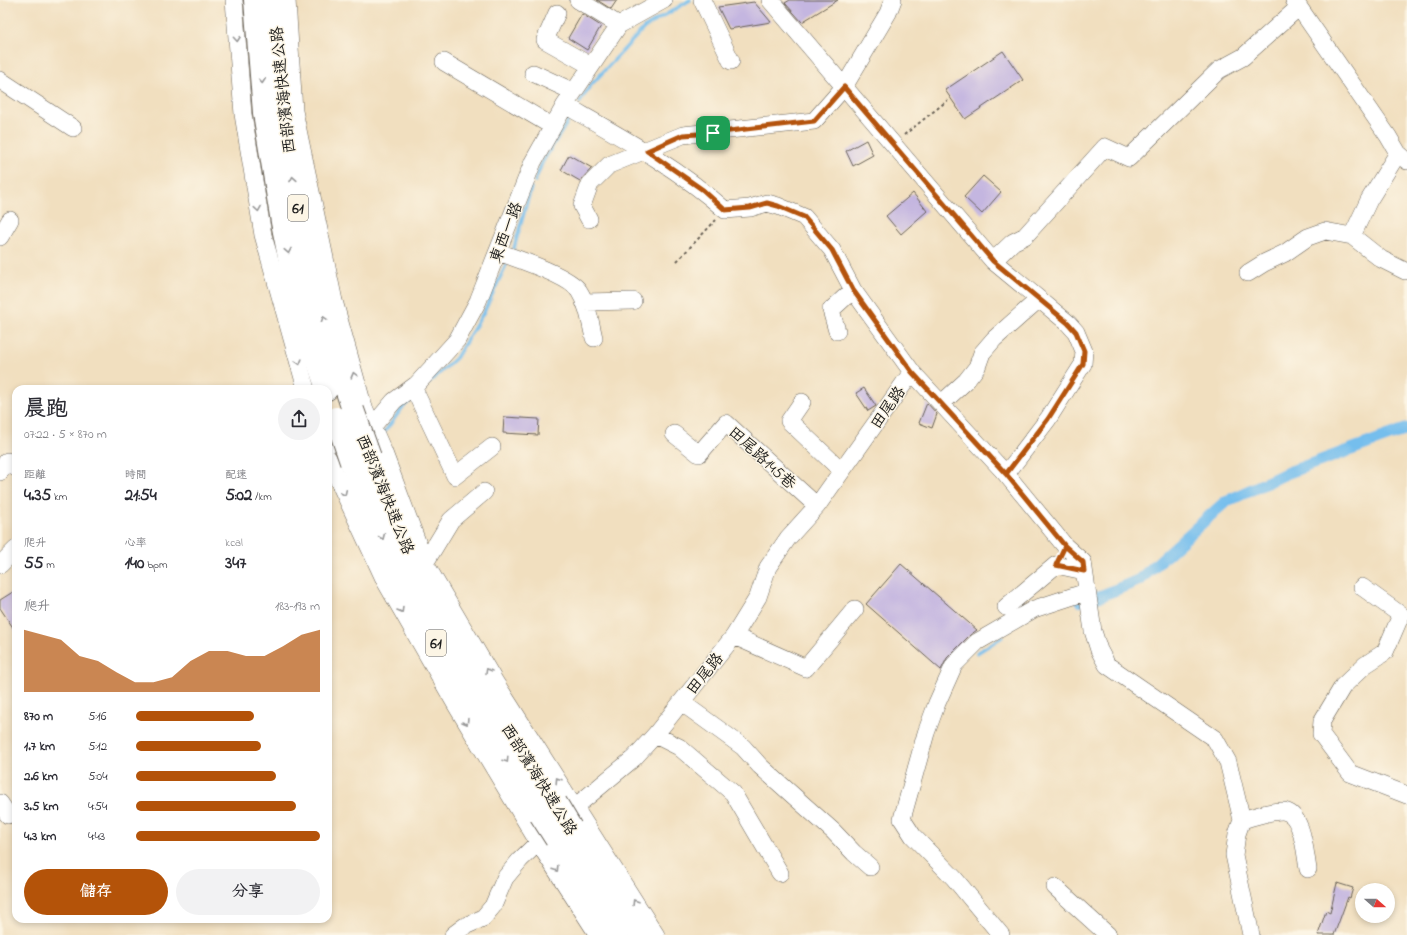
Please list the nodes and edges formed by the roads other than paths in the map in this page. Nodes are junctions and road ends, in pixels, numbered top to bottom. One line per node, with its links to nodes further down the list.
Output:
1 (234, 0): 40 (street, one-way to 40)
2 (255, 0): 41 (highway, 西部濱海快速公路 / 61, one-way to 41)
3 (273, 0): 46 (highway, 西部濱海快速公路 / 61, one-way to 3)
4 (287, 0): 47 (street, one-way to 4)
5 (578, 0): 13 (street)
6 (664, 0): 11 (street, 東西一路)
7 (702, 0): 14 (street)
8 (770, 0): 19 (street)
9 (893, 0): 19 (street)
10 (1296, 3): 24 (street); 30 (street)
11 (641, 4): 13 (street, 東西一路)
12 (557, 13): 16 (street)
13 (619, 25): 16 (street, 東西一路)
14 (731, 61)
15 (444, 62): 21 (street)
16 (591, 66): 20 (street, 東西一路)
17 (533, 73): 20 (street)
18 (0, 80): 22 (street)
19 (844, 87): 23 (street); 30 (street)
20 (570, 98): 21 (street, 東西一路); 23 (street)
21 (552, 126): 29 (street, 東西一路)
22 (73, 128)
23 (647, 151): 25 (street); 33 (street)
24 (1403, 157): 27 (street)
25 (589, 219)
26 (10, 220): 28 (street)
27 (1352, 236): 31 (street); 32 (street)
28 (0, 237)
29 (498, 252): 35 (street); 42 (street, 東西一路)
30 (993, 261): 34 (street)
31 (1405, 271)
32 (1248, 273)
33 (853, 290): 37 (street); 39 (street)
34 (1039, 299): 45 (street); 55 (street)
35 (584, 302): 36 (street); 38 (street)
36 (633, 302)
37 (837, 331)
38 (594, 338)
39 (912, 372): 45 (street); 53 (street, 田尾路)
40 (305, 385)
41 (326, 385)
42 (413, 387): 47 (street, 東西一路); 50 (street)
43 (332, 398): 46 (highway, 西部濱海快速公路 / 61)
44 (802, 402): 53 (street)
45 (942, 404): 55 (street)
46 (344, 414): 72 (highway, 西部濱海快速公路 / 61, bridge)
47 (373, 426): 49 (street, 東西一路); 60 (street)
48 (674, 434): 57 (street, 田尾路145巷)
49 (332, 443)
50 (492, 446)
51 (12, 465): 54 (street)
52 (332, 467): 74 (street, one-way to 74)
53 (842, 470): 57 (street, 田尾路)
54 (0, 472)
55 (1006, 474): 58 (street)
56 (484, 492): 60 (street)
57 (817, 506): 68 (street, 田尾路)
58 (1065, 546): 62 (street); 63 (street)
59 (12, 552): 61 (street)
60 (425, 563): 72 (street, one-way to 60)
61 (0, 565)
62 (1056, 565): 63 (street); 66 (street)
63 (1084, 571): 65 (street)
64 (1362, 587): 71 (street)
65 (1086, 592): 73 (street); 84 (street)
66 (1006, 607)
67 (855, 609): 68 (street)
68 (734, 636): 69 (street, 田尾路)
69 (681, 702): 70 (street, 田尾路); 75 (street)
70 (655, 736): 72 (street, 田尾路); 77 (street)
71 (1407, 795)
72 (557, 808): 74 (highway, 西部濱海快速公路 / 61, bridge); 74 (street, 田尾路); 83 (street, one-way to 72)
73 (1242, 820): 76 (street); 86 (street)
74 (555, 836): 79 (street, 田尾路); 80 (street, one-way to 80); 81 (highway, 西部濱海快速公路 / 61); 82 (highway, 西部濱海快速公路 / 61)
75 (870, 867)
76 (1308, 869)
77 (780, 873)
78 (1055, 887): 85 (street)
79 (454, 935)
80 (598, 935)
81 (618, 935)
82 (641, 935)
83 (656, 935)
84 (1002, 935)
85 (1108, 935)
86 (1251, 935)

